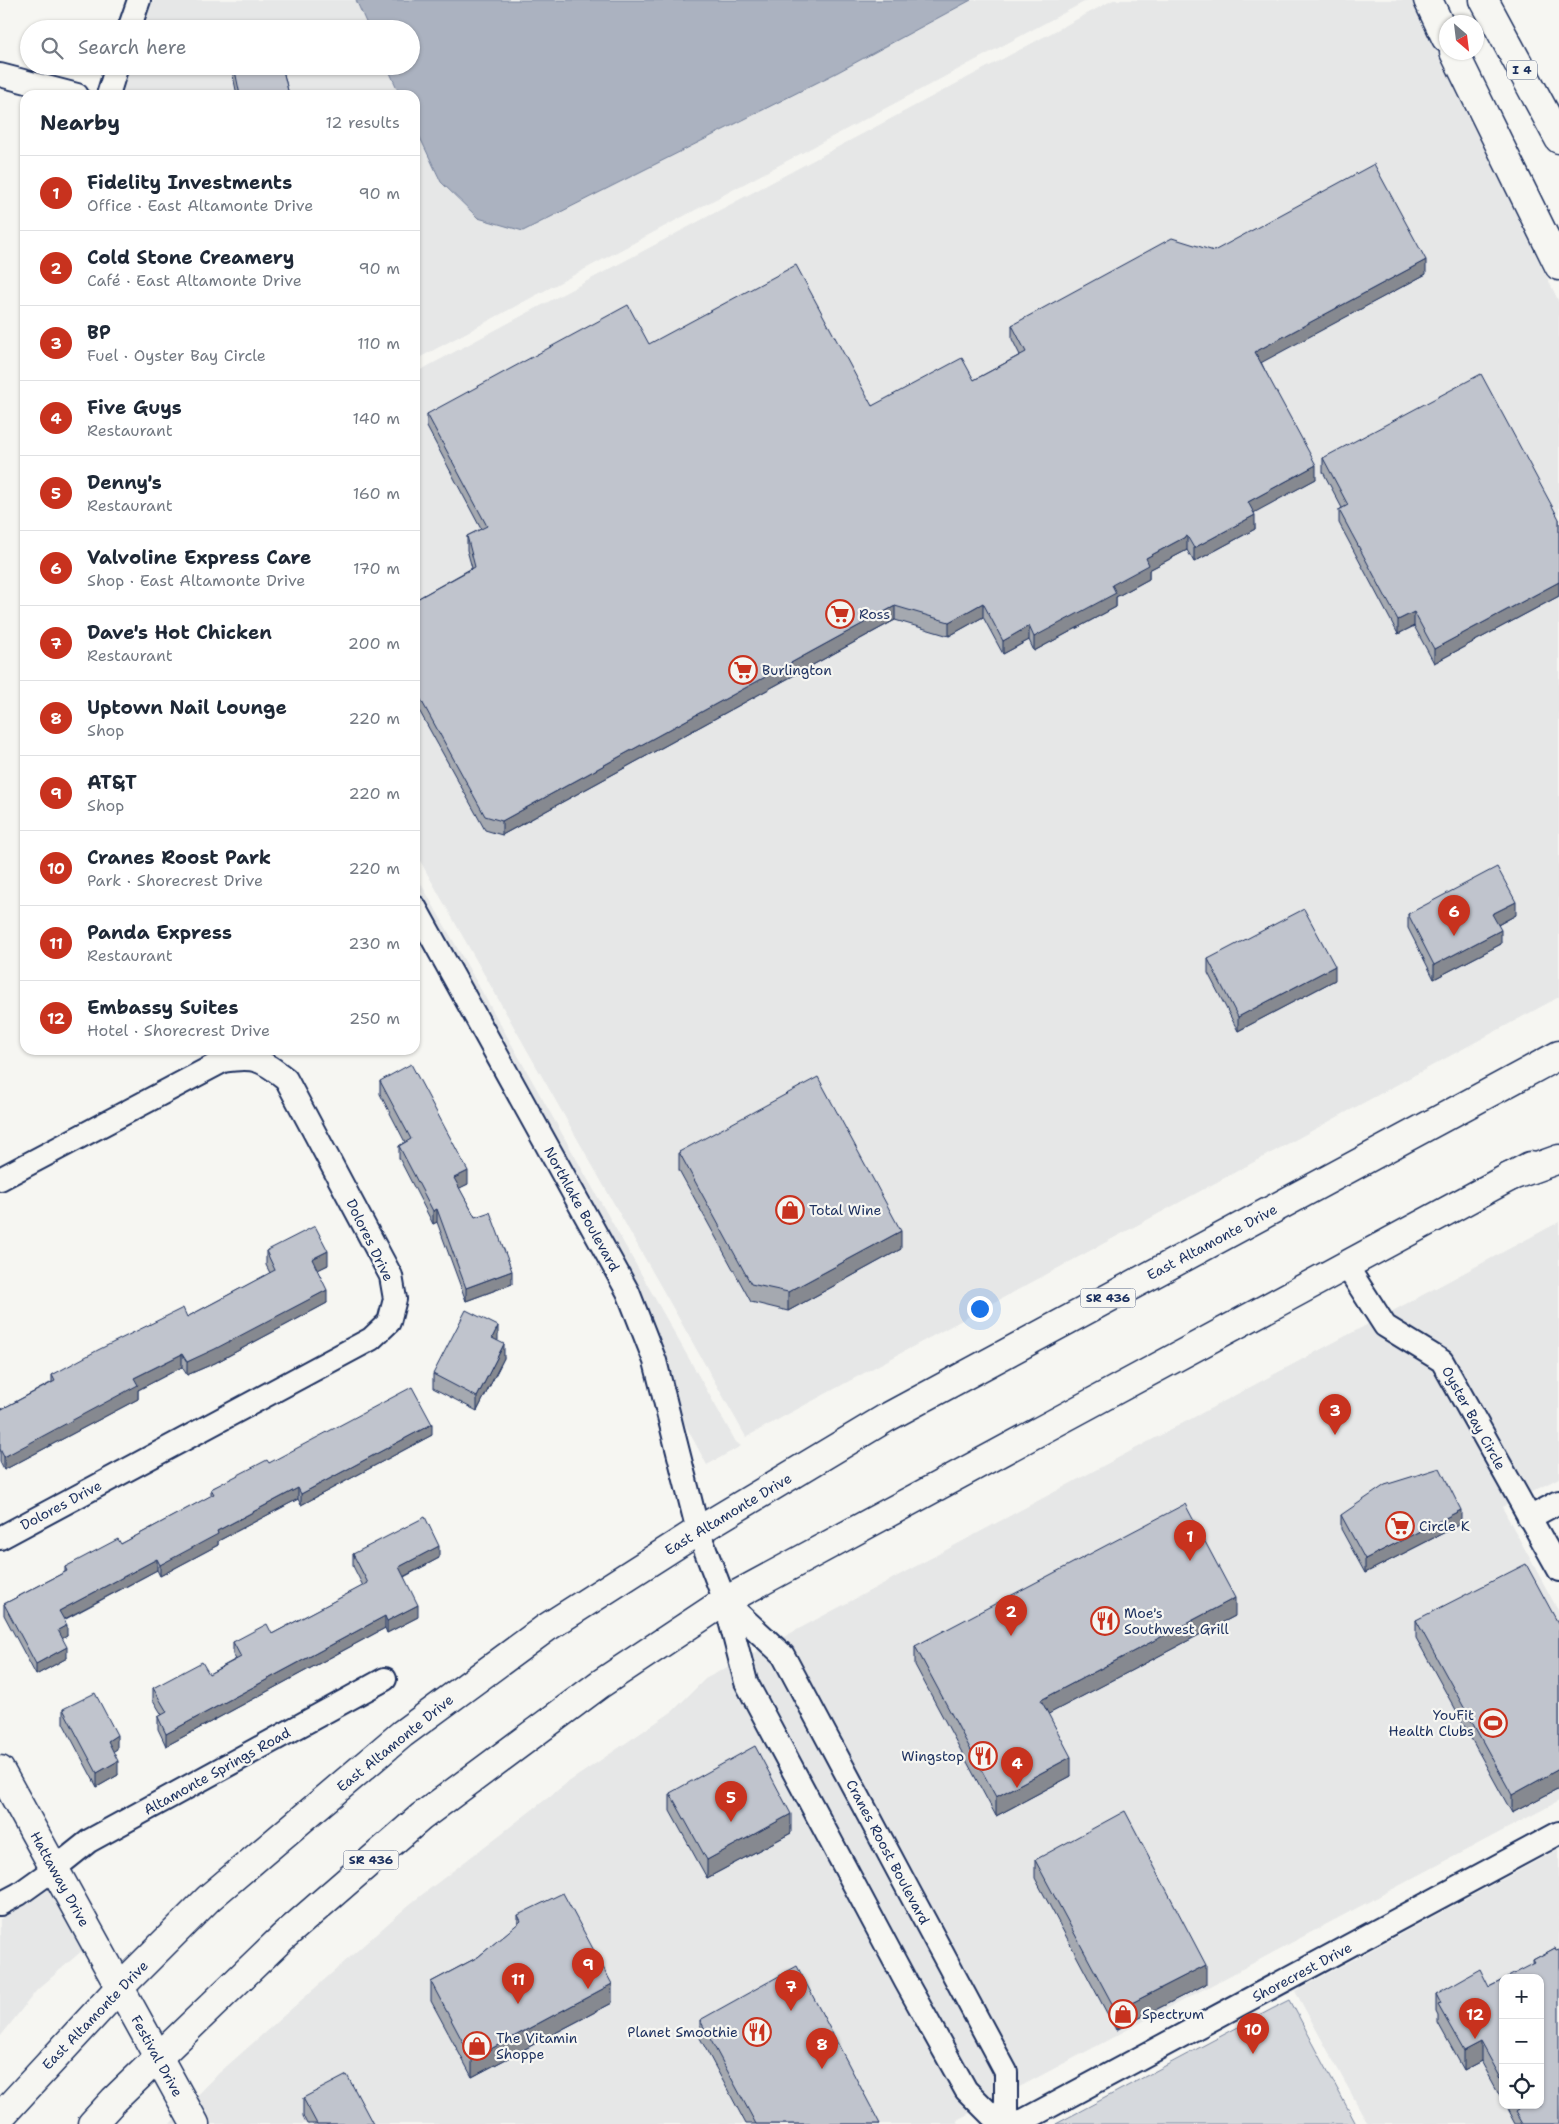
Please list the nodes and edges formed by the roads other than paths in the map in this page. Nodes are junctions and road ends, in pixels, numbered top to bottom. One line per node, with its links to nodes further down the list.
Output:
1 (139, 0): 4 (street)
2 (1428, 0): 5 (main road)
3 (1484, 0): 11 (main road, I 4)
4 (132, 20)
5 (1439, 23)
6 (1458, 60): 12 (main road)
7 (0, 75): 9 (street)
8 (114, 75): 10 (street)
9 (58, 90)
10 (110, 90)
11 (1559, 139)
12 (1559, 266)
13 (420, 916): 22 (street, Northlake Boulevard)
14 (1559, 1056): 22 (main road, East Altamonte Drive / SR 436)
15 (1559, 1150): 17 (main road, SR 436)
16 (1559, 1159): 17 (main road)
17 (1509, 1177): 19 (main road, SR 436)
18 (0, 1179): 23 (street, Dolores Drive)
19 (1346, 1265): 21 (street, Oyster Bay Circle); 25 (main road, SR 436)
20 (1559, 1502): 21 (street)
21 (1529, 1518): 24 (street, Oyster Bay Circle)
22 (698, 1532): 25 (street, Cranes Roost Boulevard); 31 (main road, East Altamonte Drive / SR 436)
23 (0, 1538)
24 (1559, 1570)
25 (725, 1602): 32 (main road, SR 436); 36 (street, Cranes Roost Boulevard); 37 (street, Cranes Roost Boulevard)
26 (385, 1679): 29 (street, Altamonte Springs Road)
27 (0, 1770): 29 (main road, Hattaway Drive)
28 (1559, 1833): 38 (street, Shorecrest Drive)
29 (54, 1869): 30 (street, Altamonte Springs Road); 31 (main road, Hattaway Drive)
30 (0, 1904)
31 (119, 1988): 32 (main road, Festival Drive); 33 (main road, East Altamonte Drive / SR 436)
32 (159, 2057): 34 (main road, SR 436); 35 (main road, Festival Drive)
33 (0, 2117)
34 (92, 2124)
35 (195, 2124)
36 (1000, 2124)
37 (1006, 2124)
38 (1017, 2124)

